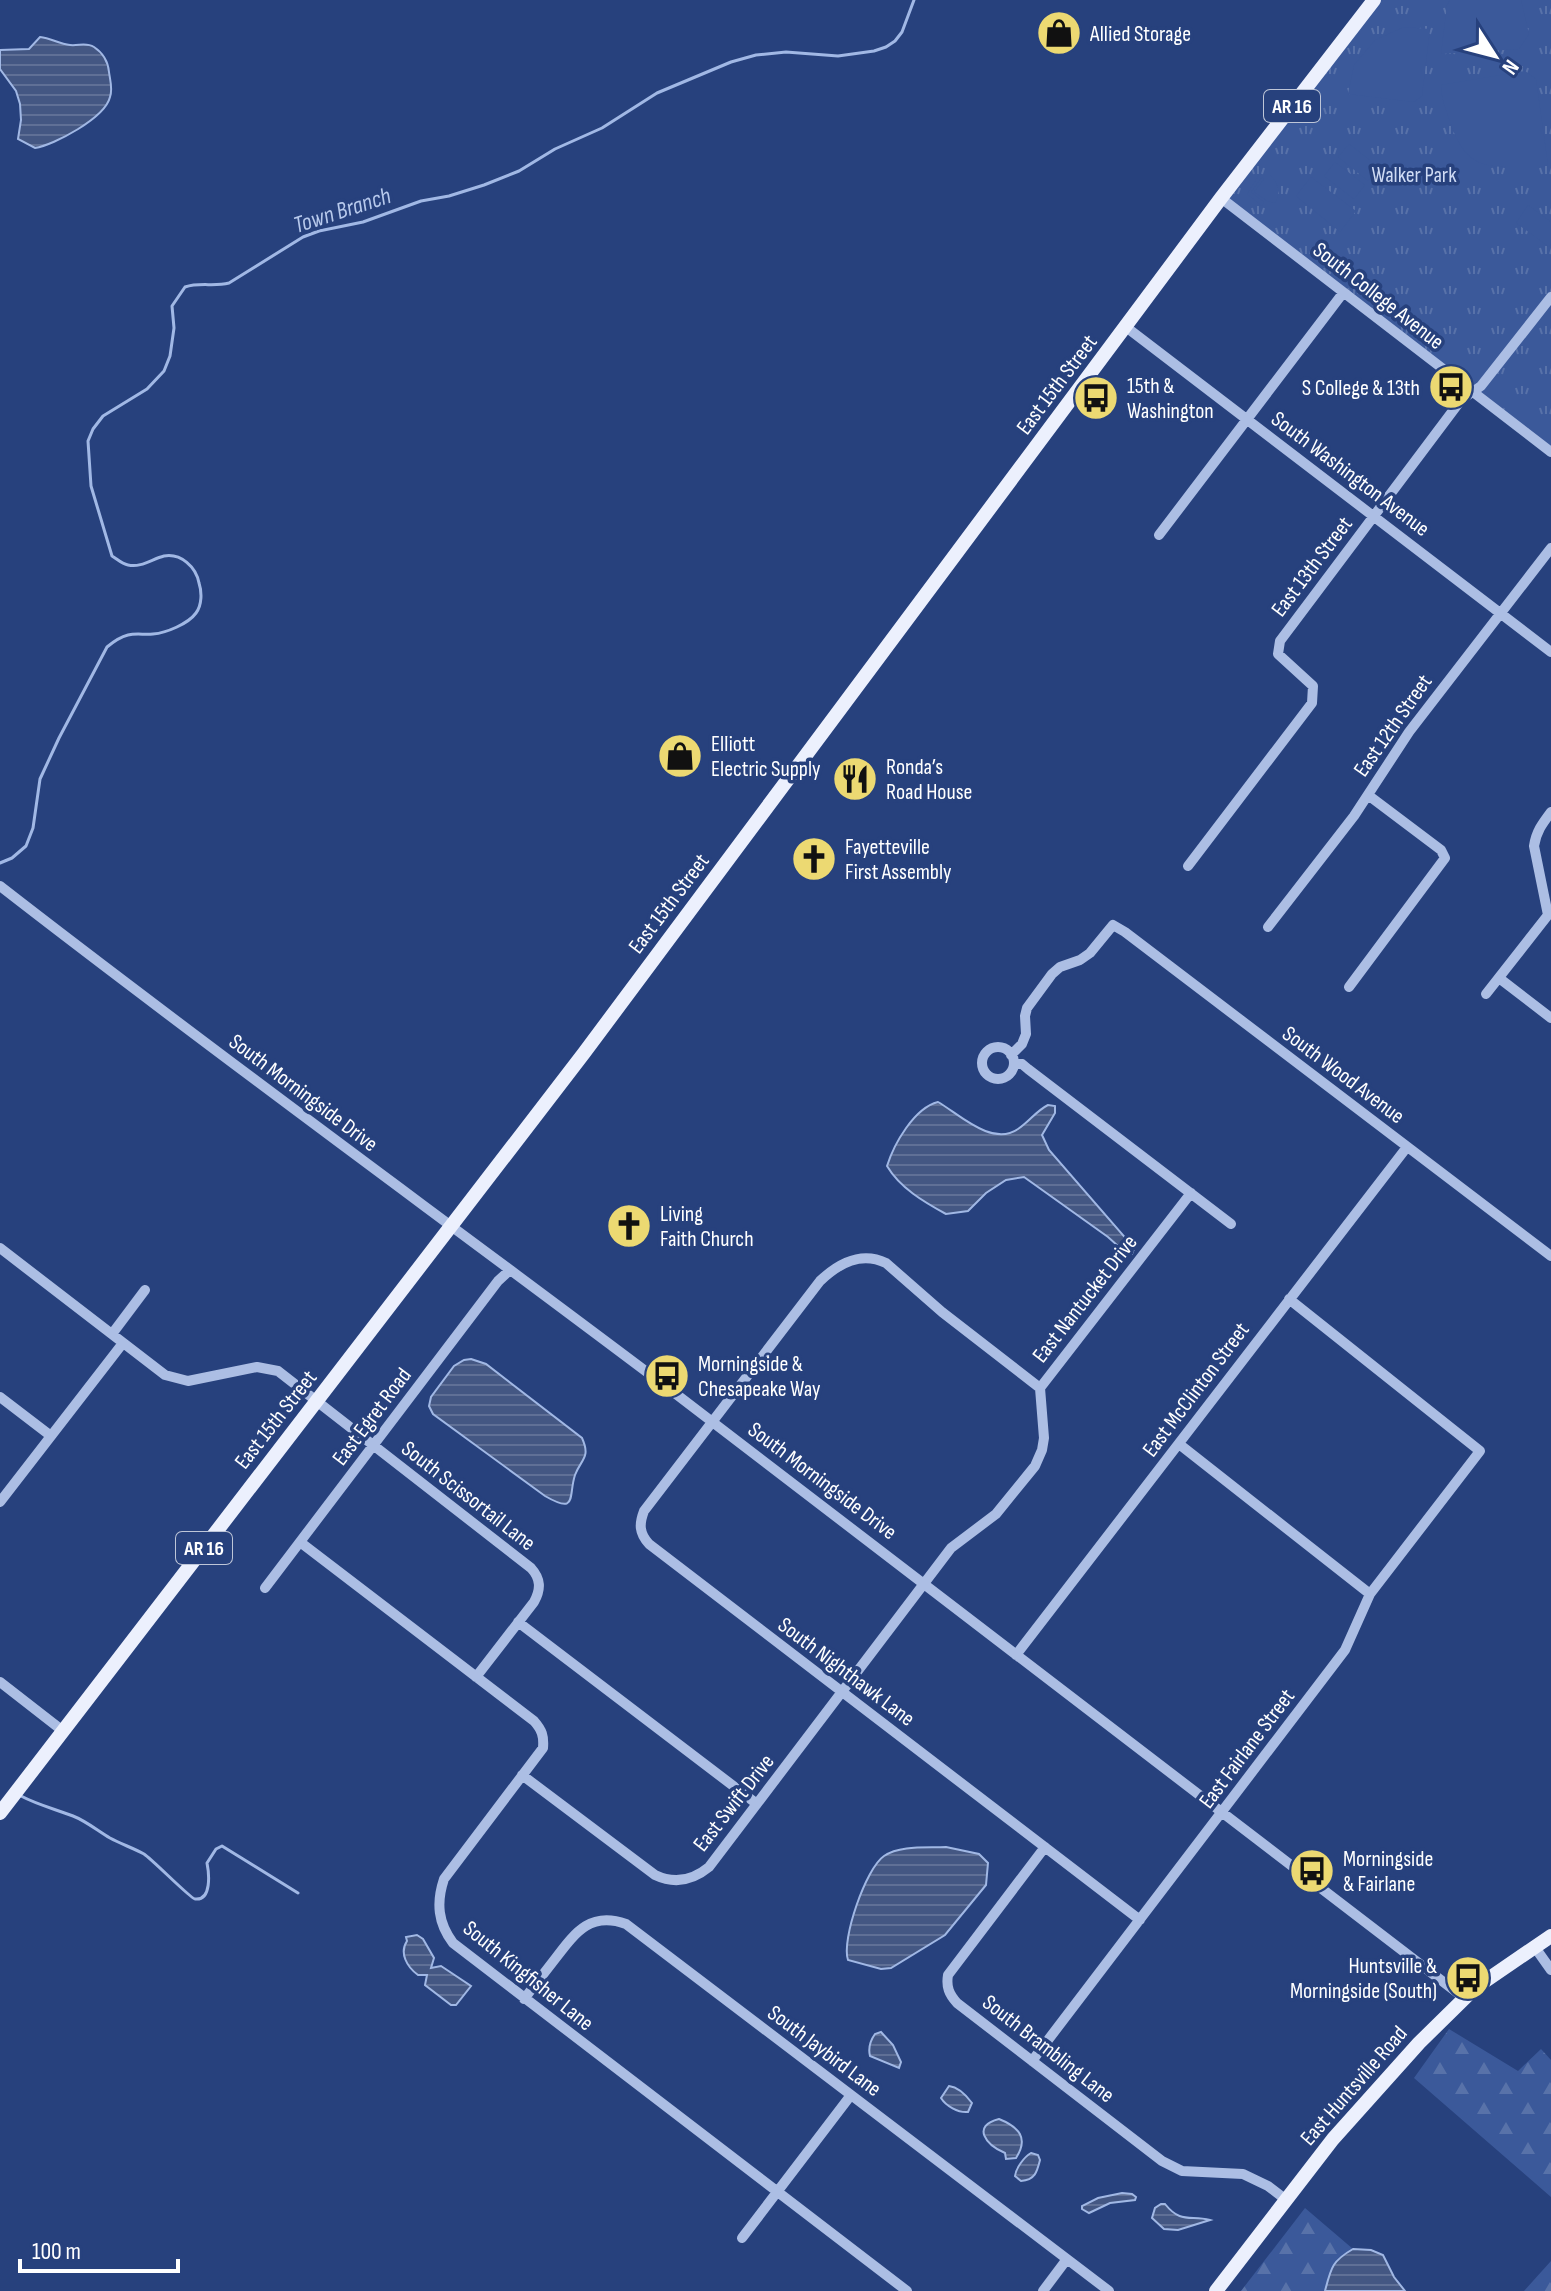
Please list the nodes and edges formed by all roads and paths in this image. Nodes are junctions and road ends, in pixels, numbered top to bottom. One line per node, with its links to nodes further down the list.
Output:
1 (1374, 0): 2 (main road, East 15th Street / AR 16)
2 (1221, 198): 3 (street, South College Avenue); 5 (main road, East 15th Street / AR 16)
3 (1343, 293): 6 (street, South College Avenue); 7 (street)
4 (1551, 297): 6 (street, East 13th Street)
5 (1126, 327): 7 (street, South Washington Avenue); 27 (main road, East 15th Street / AR 16)
6 (1473, 392): 8 (street, South College Avenue); 9 (street, East 13th Street)
7 (1247, 419): 9 (street, South Washington Avenue); 10 (street)
8 (1551, 452)
9 (1374, 516): 12 (street, South Washington Avenue); 16 (street, East 13th Street)
10 (1159, 535)
11 (1551, 548): 12 (street, East 12th Street)
12 (1500, 613): 13 (street, South Washington Avenue); 14 (street, East 12th Street)
13 (1551, 652)
14 (1368, 795): 19 (street, East 12th Street); 21 (street)
15 (1551, 812): 18 (street)
16 (1188, 866)
17 (2, 888): 27 (street, South Morningside Drive)
18 (1550, 916): 20 (street)
19 (1268, 927)
20 (1499, 978): 22 (street); 23 (street)
21 (1349, 987)
22 (1486, 994)
23 (1551, 1018)
24 (1407, 1147): 25 (street, South Wood Avenue); 29 (street, South Wood Avenue); 32 (street, East McClinton Street)
25 (1191, 1193): 26 (street); 35 (street, East Nantucket Drive)
26 (1231, 1224)
27 (452, 1227): 30 (street, South Morningside Drive); 37 (main road, East 15th Street / AR 16)
28 (0, 1248): 33 (street, South Scissortail Lane)
29 (1551, 1256)
30 (510, 1270): 38 (street, South Morningside Drive); 41 (street, East Egret Road)
31 (145, 1290): 33 (street)
32 (1289, 1299): 40 (street, East McClinton Street); 46 (street, East Fairlane Street)
33 (112, 1334): 34 (street, South Scissortail Lane)
34 (123, 1343): 37 (street, South Scissortail Lane); 39 (street)
35 (1040, 1388): 38 (street); 44 (street, East Nantucket Drive)
36 (0, 1397): 39 (street)
37 (317, 1401): 41 (street, South Scissortail Lane); 52 (main road, East 15th Street / AR 16)
38 (712, 1422): 44 (street, South Morningside Drive); 51 (street, South Nighthawk Lane)
39 (51, 1436): 42 (street)
40 (1179, 1444): 46 (street); 48 (street, East McClinton Street)
41 (374, 1446): 43 (street, East Egret Road); 47 (street, South Scissortail Lane)
42 (0, 1502)
43 (300, 1542): 45 (street, East Egret Road); 49 (street, South Kingfisher Lane)
44 (925, 1583): 48 (street, South Morningside Drive); 51 (street, East Swift Drive)
45 (265, 1588)
46 (1370, 1594): 55 (street, East Fairlane Street)
47 (518, 1622): 49 (street, South Scissortail Lane); 54 (street)
48 (1016, 1655): 55 (street, South Morningside Drive)
49 (476, 1677): 53 (street, South Kingfisher Lane)
50 (0, 1682): 52 (street)
51 (842, 1692): 54 (street, East Swift Drive); 57 (street, South Nighthawk Lane)
52 (63, 1731): 56 (main road, East 15th Street / AR 16)
53 (522, 1775): 54 (street, East Swift Drive); 63 (street, South Kingfisher Lane)
54 (757, 1804)
55 (1223, 1812): 58 (street, East Fairlane Street); 62 (street, South Morningside Drive)
56 (0, 1813)
57 (1045, 1847): 58 (street, South Nighthawk Lane); 64 (street, South Brambling Lane)
58 (1140, 1920): 64 (street, East Fairlane Street)
59 (1551, 1936): 60 (main road, East Huntsville Road)
60 (1534, 1946): 61 (street); 62 (main road, East Huntsville Road)
61 (1551, 1970)
62 (1463, 1997): 67 (main road, East Huntsville Road)
63 (524, 1999): 65 (street, South Jaybird Lane); 66 (street, South Kingfisher Lane)
64 (1032, 2061): 67 (street, South Brambling Lane)
65 (851, 2095): 66 (street); 69 (street, South Jaybird Lane)
66 (777, 2192): 68 (street); 70 (street, South Kingfisher Lane)
67 (1285, 2199): 73 (main road, East Huntsville Road)
68 (742, 2238)
69 (1067, 2259): 71 (street); 72 (street, South Jaybird Lane)
70 (907, 2291)
71 (1043, 2291)
72 (1109, 2291)
73 (1216, 2291)

